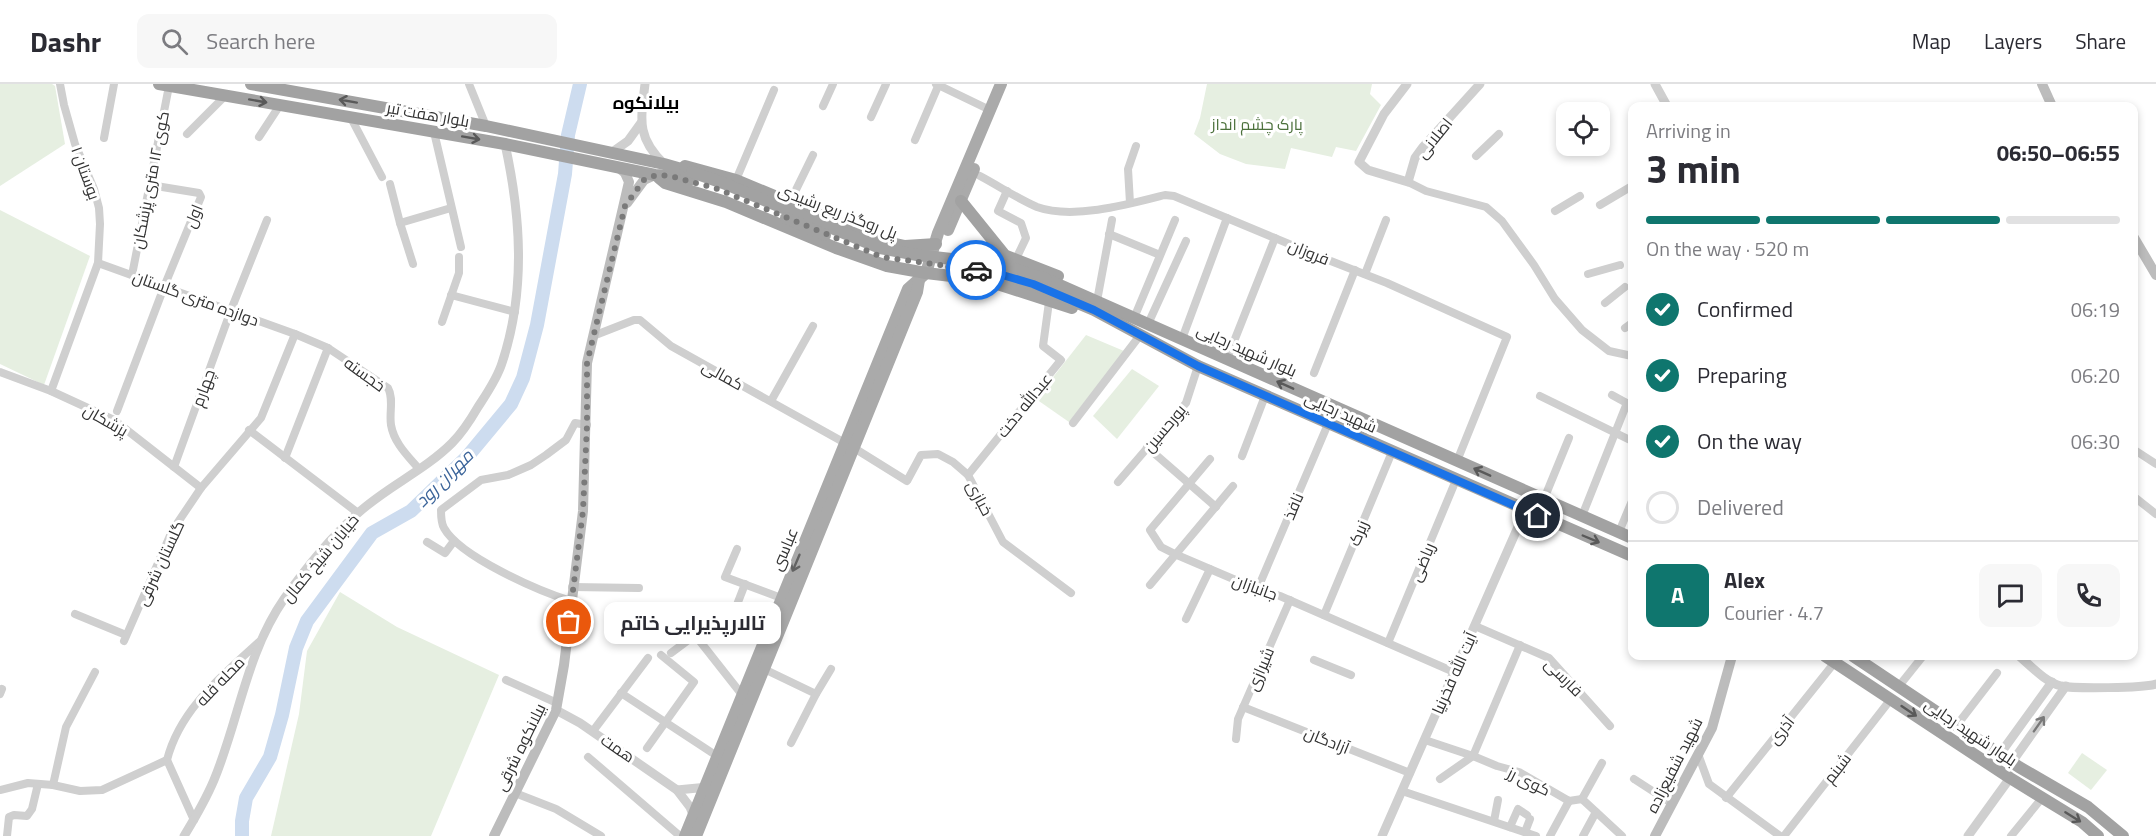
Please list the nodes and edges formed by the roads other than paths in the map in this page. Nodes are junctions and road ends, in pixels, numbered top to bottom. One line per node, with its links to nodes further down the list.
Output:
1 (60, 84): 75 (street, بوستان ۱)
2 (114, 84): 31 (street)
3 (251, 84): 26 (highway, بلوار هفت تیر, one-way to 3)
4 (469, 84): 26 (street)
5 (645, 84): 25 (street)
6 (833, 84): 21 (street)
7 (886, 84): 23 (street)
8 (938, 84): 22 (street); 32 (street)
9 (1001, 84): 22 (main road, عباسى)
10 (1008, 84): 51 (main road, عباسى)
11 (1407, 84): 45 (street)
12 (1480, 84): 45 (street, اصلانی)
13 (1655, 84): 18 (street)
14 (2042, 84): 19 (main road)
15 (164, 85): 17 (highway, بلوار هفت تیر); 47 (street, کوی ۱۲ متری پزشکان)
16 (774, 90): 44 (street)
17 (225, 96): 20 (highway, بلوار هفت تیر, one-way to 20); 28 (street)
18 (1665, 102)
19 (2050, 102)
20 (280, 105): 24 (highway, بلوار هفت تیر); 30 (street)
21 (823, 106)
22 (990, 110): 69 (main road, عباسى)
23 (871, 117)
24 (351, 118): 27 (highway, بلوار هفت تیر); 43 (street)
25 (640, 123): 35 (street); 38 (street)
26 (486, 126): 35 (highway, بلوار هفت تیر)
27 (434, 132): 33 (highway, بلوار هفت تیر, one-way to 33); 56 (street)
28 (187, 134)
29 (1499, 134): 37 (street)
30 (260, 137)
31 (104, 138)
32 (915, 140)
33 (505, 144): 39 (highway, بلوار هفت تیر); 93 (street, خیابان شیخ کمال)
34 (1136, 146): 53 (street)
35 (611, 153): 38 (highway, بلوار هفت تیر)
36 (813, 155): 52 (street)
37 (1476, 156)
38 (667, 165): 41 (highway, بلوار هفت تیر); 44 (highway)
39 (619, 168): 40 (highway, بلوار هفت تیر); 55 (main road, بیلانکوه شرقی)
40 (656, 175): 41 (highway, بلوار هفت تیر); 55 (main road, بیلانکوه شرقی); 66 (highway)
41 (691, 176): 85 (highway, پل روگذر ربع رشیدی, bridge)
42 (980, 176): 49 (street, فروزان)
43 (382, 177)
44 (736, 180): 52 (highway)
45 (1408, 182): 102 (street)
46 (390, 184): 64 (street)
47 (150, 185): 82 (street, کوی ۱۲ متری پزشکان); 86 (street, اول)
48 (1628, 188): 54 (street)
49 (1007, 191): 53 (street, فروزان); 74 (street)
50 (1580, 196): 57 (street)
51 (961, 201): 69 (main road, عباسى); 74 (highway)
52 (790, 202): 58 (highway)
53 (1130, 203): 59 (street, فروزان)
54 (1600, 205)
55 (625, 206): 99 (main road, بیلانکوه شرقی)
56 (451, 208): 64 (street); 71 (street)
57 (1555, 211)
58 (814, 213): 66 (highway); 69 (highway)
59 (1227, 218): 67 (street, فروزان); 100 (street)
60 (267, 220): 92 (street, چهارم)
61 (1112, 220): 65 (street)
62 (1175, 220): 72 (street)
63 (1386, 220): 79 (street)
64 (400, 223): 76 (street)
65 (1109, 234): 72 (street); 91 (street)
66 (804, 235): 83 (highway)
67 (1275, 238): 78 (street, فروزان); 103 (street)
68 (1186, 241): 97 (street)
69 (936, 244): 83 (main road, عباسى)
70 (2138, 244): 81 (main road)
71 (461, 247)
72 (1160, 255): 94 (street)
73 (459, 257): 88 (street)
74 (1010, 259): 84 (highway); 91 (highway)
75 (98, 263): 82 (street, دوازده متری گلستان); 107 (street, بوستان ۱)
76 (413, 264)
77 (1620, 265): 80 (street)
78 (1355, 270): 79 (street, فروزان); 106 (street)
79 (1365, 274): 129 (street, فروزان)
80 (1588, 274)
81 (2156, 274)
82 (132, 275): 86 (street, دوازده متری گلستان)
83 (922, 277): 84 (highway); 122 (main road, عباسى)
84 (973, 278): 89 (highway)
85 (1044, 283): 91 (highway, بلوار شهید رجایی)
86 (164, 287): 92 (street, دوازده متری گلستان); 114 (street)
87 (1625, 287): 90 (street)
88 (451, 295): 93 (street); 95 (street)
89 (1049, 302): 91 (highway); 133 (street, عبدالله دخت)
90 (1605, 303)
91 (1095, 305): 94 (highway, بلوار شهید رجایی); 97 (highway, شهید رجایی)
92 (231, 310): 98 (street, دوازده متری گلستان); 131 (street, چهارم)
93 (515, 312): 132 (street, خیابان شیخ کمال)
94 (1134, 318): 97 (highway, بلوار شهید رجایی)
95 (442, 322)
96 (813, 326): 111 (street)
97 (1144, 329): 100 (highway, بلوار شهید رجایی); 104 (highway, شهید رجایی); 115 (street)
98 (295, 334): 101 (street, خجسته); 118 (street, گلستان شرقی)
99 (593, 336): 111 (street, کمالی); 117 (main road, بیلانکوه شرقی)
100 (1182, 339): 103 (highway, بلوار شهید رجایی)
101 (328, 348): 127 (street); 132 (street, خجسته)
102 (1628, 355)
103 (1227, 359): 129 (highway, بلوار شهید رجایی, one-way to 103)
104 (1198, 366): 109 (highway, شهید رجایی); 123 (street, پورحسین)
105 (0, 372): 107 (street, پزشکان)
106 (1314, 373)
107 (51, 391): 131 (street, پزشکان)
108 (1612, 395): 112 (street)
109 (1265, 396): 116 (highway, شهید رجایی); 126 (street)
110 (1540, 396): 119 (street)
111 (771, 401): 122 (street, کمالی)
112 (1628, 403)
113 (1628, 406): 119 (street)
114 (117, 411)
115 (1073, 423)
116 (1328, 424): 124 (highway, شهید رجایی); 159 (street, نافذ)
117 (587, 425): 149 (street); 157 (main road, بیلانکوه شرقی)
118 (249, 430): 127 (street); 138 (street, گلستان شرقی)
119 (1615, 432): 121 (street); 146 (street)
120 (1569, 438): 139 (street)
121 (1628, 439)
122 (850, 446): 133 (street, خبازی); 161 (main road, عباسى)
123 (1147, 447): 135 (street, پورحسین); 136 (street)
124 (1392, 452): 134 (highway, شهید رجایی); 166 (street, زیرک)
125 (2138, 452): 130 (street)
126 (1242, 456)
127 (285, 458): 144 (street)
128 (1210, 459): 136 (street, جانبازان)
129 (1457, 461): 139 (highway, بلوار شهید رجایی, one-way to 129)
130 (2156, 464)
131 (174, 467): 138 (street, پزشکان)
132 (419, 469): 144 (street, خیابان شیخ کمال)
133 (968, 476): 160 (street, خبازی)
134 (1456, 480): 142 (highway, شهید رجایی); 170 (street, ریاضی)
135 (1118, 482)
136 (1189, 485): 141 (street); 153 (street, جانبازان)
137 (1233, 486): 141 (street)
138 (201, 488): 164 (street, گلستان شرقی)
139 (1544, 499): 146 (highway, بلوار شهید رجایی)
140 (2138, 500): 145 (street)
141 (1215, 507): 153 (street)
142 (1525, 511): 152 (highway, شهید رجایی, one-way to 152); 168 (street, آیت الله فخرنیا)
143 (1628, 511): 147 (street)
144 (358, 513): 169 (street, خیابان شیخ کمال)
145 (2156, 514)
146 (1582, 516): 147 (highway, بلوار شهید رجایی)
147 (1619, 532): 148 (highway, بلوار شهید رجایی)
148 (1628, 536)
149 (454, 541): 150 (street); 163 (street)
150 (427, 542)
151 (737, 549): 155 (street)
152 (1628, 554)
153 (1177, 555): 154 (street, جانبازان); 156 (street)
154 (1210, 569): 159 (street, جانبازان); 167 (street)
155 (745, 584): 161 (street); 165 (street)
156 (1150, 585)
157 (572, 587): 158 (street); 163 (main road, بیلانکوه شرقی)
158 (639, 588)
159 (1258, 588): 162 (street, جانبازان)
160 (1071, 593)
161 (786, 600): 183 (main road, عباسى); 197 (main road, عباسى)
162 (1290, 600): 166 (street, جانبازان); 200 (street, شیرازی)
163 (571, 601): 199 (main road, بیلانکوه شرقی)
164 (75, 614)
165 (733, 615)
166 (1324, 615): 170 (street, جانبازان)
167 (1186, 619)
168 (1475, 626): 171 (street, فارسی); 186 (street, آیت الله فخرنیا)
169 (259, 642): 213 (street, محله قله); 236 (street, خیابان شیخ کمال)
170 (1388, 643): 186 (street, جانبازان)
171 (1520, 645): 203 (street, فارسی); 211 (street)
172 (671, 653): 197 (street)
173 (661, 655): 201 (street)
174 (648, 658): 195 (street)
175 (1314, 660): 189 (street)
176 (1728, 660): 188 (main road)
177 (1735, 660): 188 (main road, شهید شفیع‌زاده)
178 (1829, 660): 228 (street, آذری)
179 (1832, 660): 198 (highway, بلوار شهید رجایی)
180 (1859, 660): 193 (highway, بلوار شهید رجایی)
181 (1920, 660): 193 (street)
182 (2024, 660): 191 (street)
183 (764, 669): 196 (street); 197 (main road, عباسى)
184 (831, 669): 196 (street)
185 (95, 672): 222 (street)
186 (1454, 672): 206 (street, آیت الله فخرنیا)
187 (1997, 672): 202 (street)
188 (1728, 673): 209 (main road, شهید شفیع‌زاده)
189 (1351, 675)
190 (506, 680): 199 (street)
191 (2052, 681): 194 (street); 210 (street)
192 (2156, 684): 194 (street)
193 (1899, 686): 202 (highway, بلوار شهید رجایی)
194 (2066, 686): 215 (street, one-way to 194)
195 (621, 693): 201 (street); 204 (street)
196 (816, 694): 207 (street)
197 (746, 699): 214 (main road, عباسى)
198 (1891, 699): 218 (highway, بلوار شهید رجایی, one-way to 218); 252 (street, شبنم)
199 (556, 707): 204 (street, همت); 227 (main road, بیلانکوه شرقی)
200 (1243, 707): 205 (street, شیرازی); 217 (street, آزادگان)
201 (666, 723): 208 (street); 214 (street)
202 (1957, 725): 210 (highway, بلوار شهید رجایی)
203 (1610, 726)
204 (593, 731): 225 (street, همت)
205 (1236, 739)
206 (1425, 740): 211 (street, کوی رز); 217 (street, آیت الله فخرنیا)
207 (792, 743)
208 (647, 748)
209 (1698, 754): 228 (street); 233 (main road, شهید شفیع‌زاده)
210 (2000, 754): 215 (highway, بلوار شهید رجایی)
211 (1473, 756): 219 (street); 232 (street, کوی رز)
212 (588, 757): 245 (street)
213 (167, 760): 222 (street); 236 (street)
214 (722, 760): 223 (main road, عباسى)
215 (2012, 762): 256 (highway, بلوار شهید رجایی)
216 (1602, 763): 230 (street)
217 (1410, 773): 226 (street, آیت الله فخرنیا)
218 (2010, 778): 229 (highway, بلوار شهید رجایی); 253 (street)
219 (1440, 779)
220 (1634, 779): 233 (street)
221 (38, 784): 222 (street); 224 (street); 241 (street)
222 (53, 785)
223 (711, 786): 225 (street); 235 (main road, عباسى); 240 (main road, عباسى)
224 (0, 790)
225 (677, 790): 235 (street, همت)
226 (1402, 790): 237 (street); 246 (street, آیت الله فخرنیا)
227 (514, 793): 243 (main road, بیلانکوه شرقی); 244 (street)
228 (1726, 798): 252 (street)
229 (2042, 798): 254 (street); 255 (highway, بلوار شهید رجایی, one-way to 255)
230 (1582, 799): 232 (street, کوی رز); 234 (street)
231 (1498, 800): 237 (street)
232 (1569, 801): 248 (street)
233 (1671, 803): 251 (main road, شهید شفیع‌زاده)
234 (1596, 812): 249 (street); 250 (street)
235 (693, 816): 240 (street, همت); 245 (main road, عباسى)
236 (194, 820): 242 (street, خیابان شیخ کمال)
237 (1494, 821): 238 (street)
238 (1510, 827): 239 (street); 239 (street)
239 (1525, 832): 247 (street)
240 (698, 833)
241 (7, 836)
242 (184, 836)
243 (494, 836)
244 (601, 836)
245 (683, 836)
246 (1382, 836)
247 (1536, 836)
248 (1550, 836)
249 (1583, 836)
250 (1622, 836)
251 (1655, 836)
252 (1782, 836)
253 (1968, 836)
254 (2011, 836)
255 (2098, 836)
256 (2123, 836)

